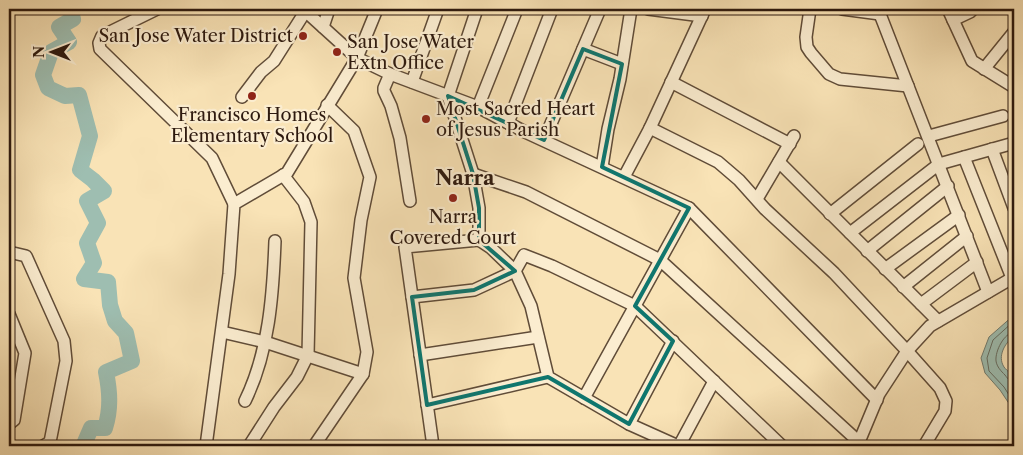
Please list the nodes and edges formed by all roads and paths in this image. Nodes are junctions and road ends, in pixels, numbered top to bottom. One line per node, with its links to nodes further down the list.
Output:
1 (129, 9): 19 (street)
2 (157, 9): 19 (street)
3 (329, 9): 21 (street)
4 (377, 9): 24 (street)
5 (438, 9): 28 (street)
6 (477, 9): 32 (street)
7 (517, 9): 35 (street)
8 (552, 9): 37 (street)
9 (600, 9): 23 (street)
10 (631, 9): 25 (street)
11 (648, 9): 18 (street)
12 (810, 9): 30 (street)
13 (842, 9): 17 (street)
14 (948, 9): 20 (street)
15 (973, 9): 20 (street)
16 (304, 10): 21 (street); 33 (street)
17 (879, 11): 30 (street)
18 (704, 12): 29 (street)
19 (135, 20): 54 (street)
20 (953, 20): 26 (street)
21 (323, 27): 24 (street)
22 (1013, 35): 26 (street)
23 (583, 49): 25 (street); 40 (street)
24 (358, 58): 27 (street); 34 (street)
25 (622, 64): 47 (street)
26 (984, 69): 31 (street)
27 (390, 74): 28 (street); 53 (street)
28 (412, 82): 32 (street)
29 (671, 82): 38 (street); 45 (street)
30 (908, 86): 39 (street)
31 (1014, 87)
32 (448, 96): 35 (street); 48 (street)
33 (242, 97)
34 (328, 105): 49 (street); 84 (street)
35 (478, 107): 37 (street)
36 (1003, 116): 39 (street)
37 (508, 123): 40 (street)
38 (650, 128): 50 (street); 52 (street)
39 (928, 136): 46 (street)
40 (544, 140): 47 (street)
41 (1014, 143): 43 (street)
42 (918, 144): 57 (street)
43 (992, 149): 44 (street); 56 (street)
44 (964, 157): 46 (street); 69 (street)
45 (779, 162): 52 (street); 57 (street)
46 (940, 164): 51 (street); 59 (street)
47 (602, 167): 50 (street)
48 (473, 174): 61 (street); 65 (street)
49 (283, 175): 54 (street); 82 (street)
50 (624, 177): 55 (street)
51 (948, 186): 58 (street); 63 (street)
52 (756, 199): 81 (street)
53 (410, 201)
54 (234, 204): 77 (street)
55 (689, 208): 65 (street); 88 (street)
56 (1014, 208)
57 (830, 214): 59 (street)
58 (959, 215): 60 (street); 67 (street)
59 (850, 233): 63 (street)
60 (967, 236): 66 (street); 70 (street)
61 (479, 240): 68 (street); 72 (street)
62 (275, 241): 80 (street)
63 (867, 251): 67 (street)
64 (9, 252): 94 (street)
65 (660, 260): 74 (street); 93 (street)
66 (977, 262): 71 (street); 73 (street)
67 (885, 269): 70 (street)
68 (515, 271): 72 (street); 74 (street); 78 (street)
69 (1013, 277): 71 (street)
70 (903, 286): 73 (street)
71 (988, 292): 76 (street)
72 (412, 297): 83 (street)
73 (921, 304): 76 (street)
74 (636, 306): 79 (street); 87 (street)
75 (9, 314): 91 (street)
76 (938, 321): 81 (street)
77 (222, 332): 80 (street); 95 (street)
78 (538, 337): 83 (street); 85 (street)
79 (673, 341): 86 (street); 92 (street)
80 (266, 342): 82 (street); 89 (street)
81 (907, 351): 88 (street); 101 (street)
82 (308, 355): 84 (street); 96 (street)
83 (420, 355): 90 (street)
84 (363, 374): 97 (street)
85 (548, 377): 87 (street); 90 (street)
86 (714, 381): 99 (street); 100 (street)
87 (584, 398): 92 (street)
88 (877, 400): 93 (street)
89 (245, 401)
90 (427, 405): 98 (street)
91 (9, 424)
92 (629, 424): 99 (street)
93 (860, 444)
94 (49, 445)
95 (206, 446)
96 (249, 446)
97 (314, 446)
98 (433, 446)
99 (679, 446)
100 (782, 446)
101 (924, 446)

